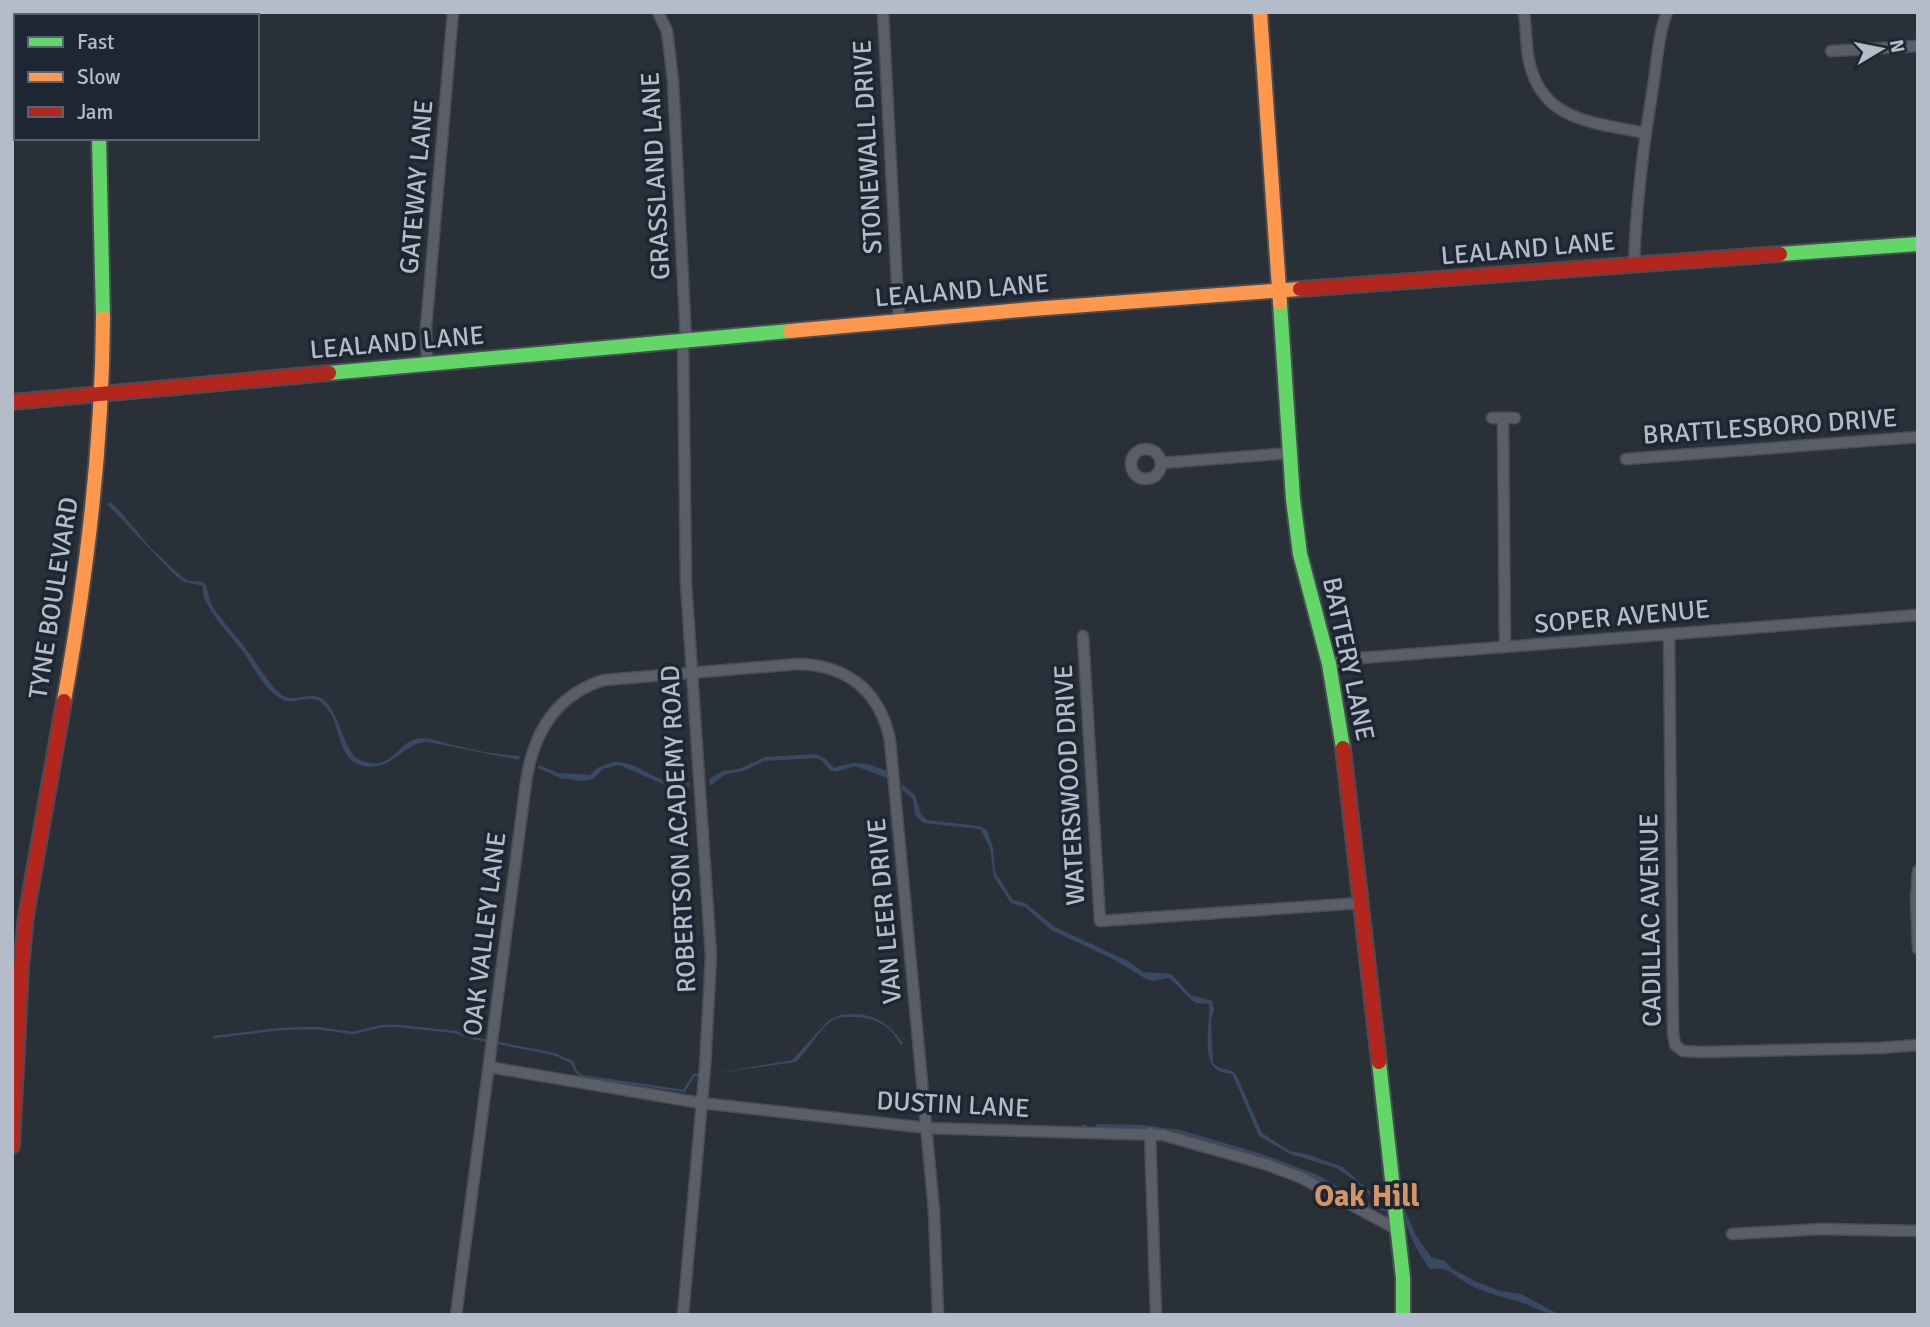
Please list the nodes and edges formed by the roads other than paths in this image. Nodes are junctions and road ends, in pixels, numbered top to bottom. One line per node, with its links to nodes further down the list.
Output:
1 (453, 12): 16 (street, GATEWAY LANE)
2 (658, 12): 15 (street, GRASSLAND LANE)
3 (883, 12): 14 (street, STONEWALL DRIVE)
4 (1260, 12): 13 (street, BATTERY LANE)
5 (1524, 12): 9 (street)
6 (1667, 12): 9 (street)
7 (1918, 46): 8 (street)
8 (1831, 51)
9 (1645, 133): 12 (street)
10 (99, 140): 17 (street, TYNE BOULEVARD)
11 (1918, 244): 12 (street, LEALAND LANE)
12 (1634, 265): 13 (street, LEALAND LANE)
13 (1278, 292): 14 (street, LEALAND LANE); 21 (street, BATTERY LANE)
14 (899, 321): 15 (street, LEALAND LANE)
15 (684, 340): 16 (street, LEALAND LANE); 29 (street, ROBERTSON ACADEMY ROAD)
16 (427, 365): 17 (street, LEALAND LANE)
17 (102, 393): 18 (street, LEALAND LANE); 38 (street, TYNE BOULEVARD)
18 (12, 402)
19 (1515, 418): 27 (street)
20 (1918, 437): 22 (street, BRATTLESBORO DRIVE)
21 (1290, 453): 23 (street); 28 (street, BATTERY LANE)
22 (1626, 459)
23 (1161, 463)
24 (1918, 615): 25 (street, SOPER AVENUE)
25 (1669, 634): 27 (street, SOPER AVENUE); 33 (street, CADILLAC AVENUE)
26 (1083, 636): 31 (street, WATERSWOOD DRIVE)
27 (1505, 647): 28 (street, SOPER AVENUE)
28 (1329, 664): 31 (street, BATTERY LANE)
29 (692, 672): 34 (street, OAK VALLEY LANE); 35 (street, ROBERTSON ACADEMY ROAD); 36 (street, VAN LEER DRIVE)
30 (1918, 871): 32 (street)
31 (1361, 903): 39 (street, BATTERY LANE)
32 (1918, 949)
33 (1918, 1045)
34 (489, 1067): 35 (street, DUSTIN LANE); 42 (street, OAK VALLEY LANE)
35 (701, 1103): 36 (street, DUSTIN LANE); 43 (street, ROBERTSON ACADEMY ROAD)
36 (927, 1128): 37 (street, DUSTIN LANE); 44 (street, VAN LEER DRIVE)
37 (1150, 1133): 39 (street, DUSTIN LANE); 45 (street)
38 (12, 1146)
39 (1398, 1230): 46 (street, BATTERY LANE)
40 (1918, 1231): 41 (street)
41 (1732, 1234)
42 (456, 1315)
43 (683, 1315)
44 (938, 1315)
45 (1156, 1315)
46 (1403, 1315)

